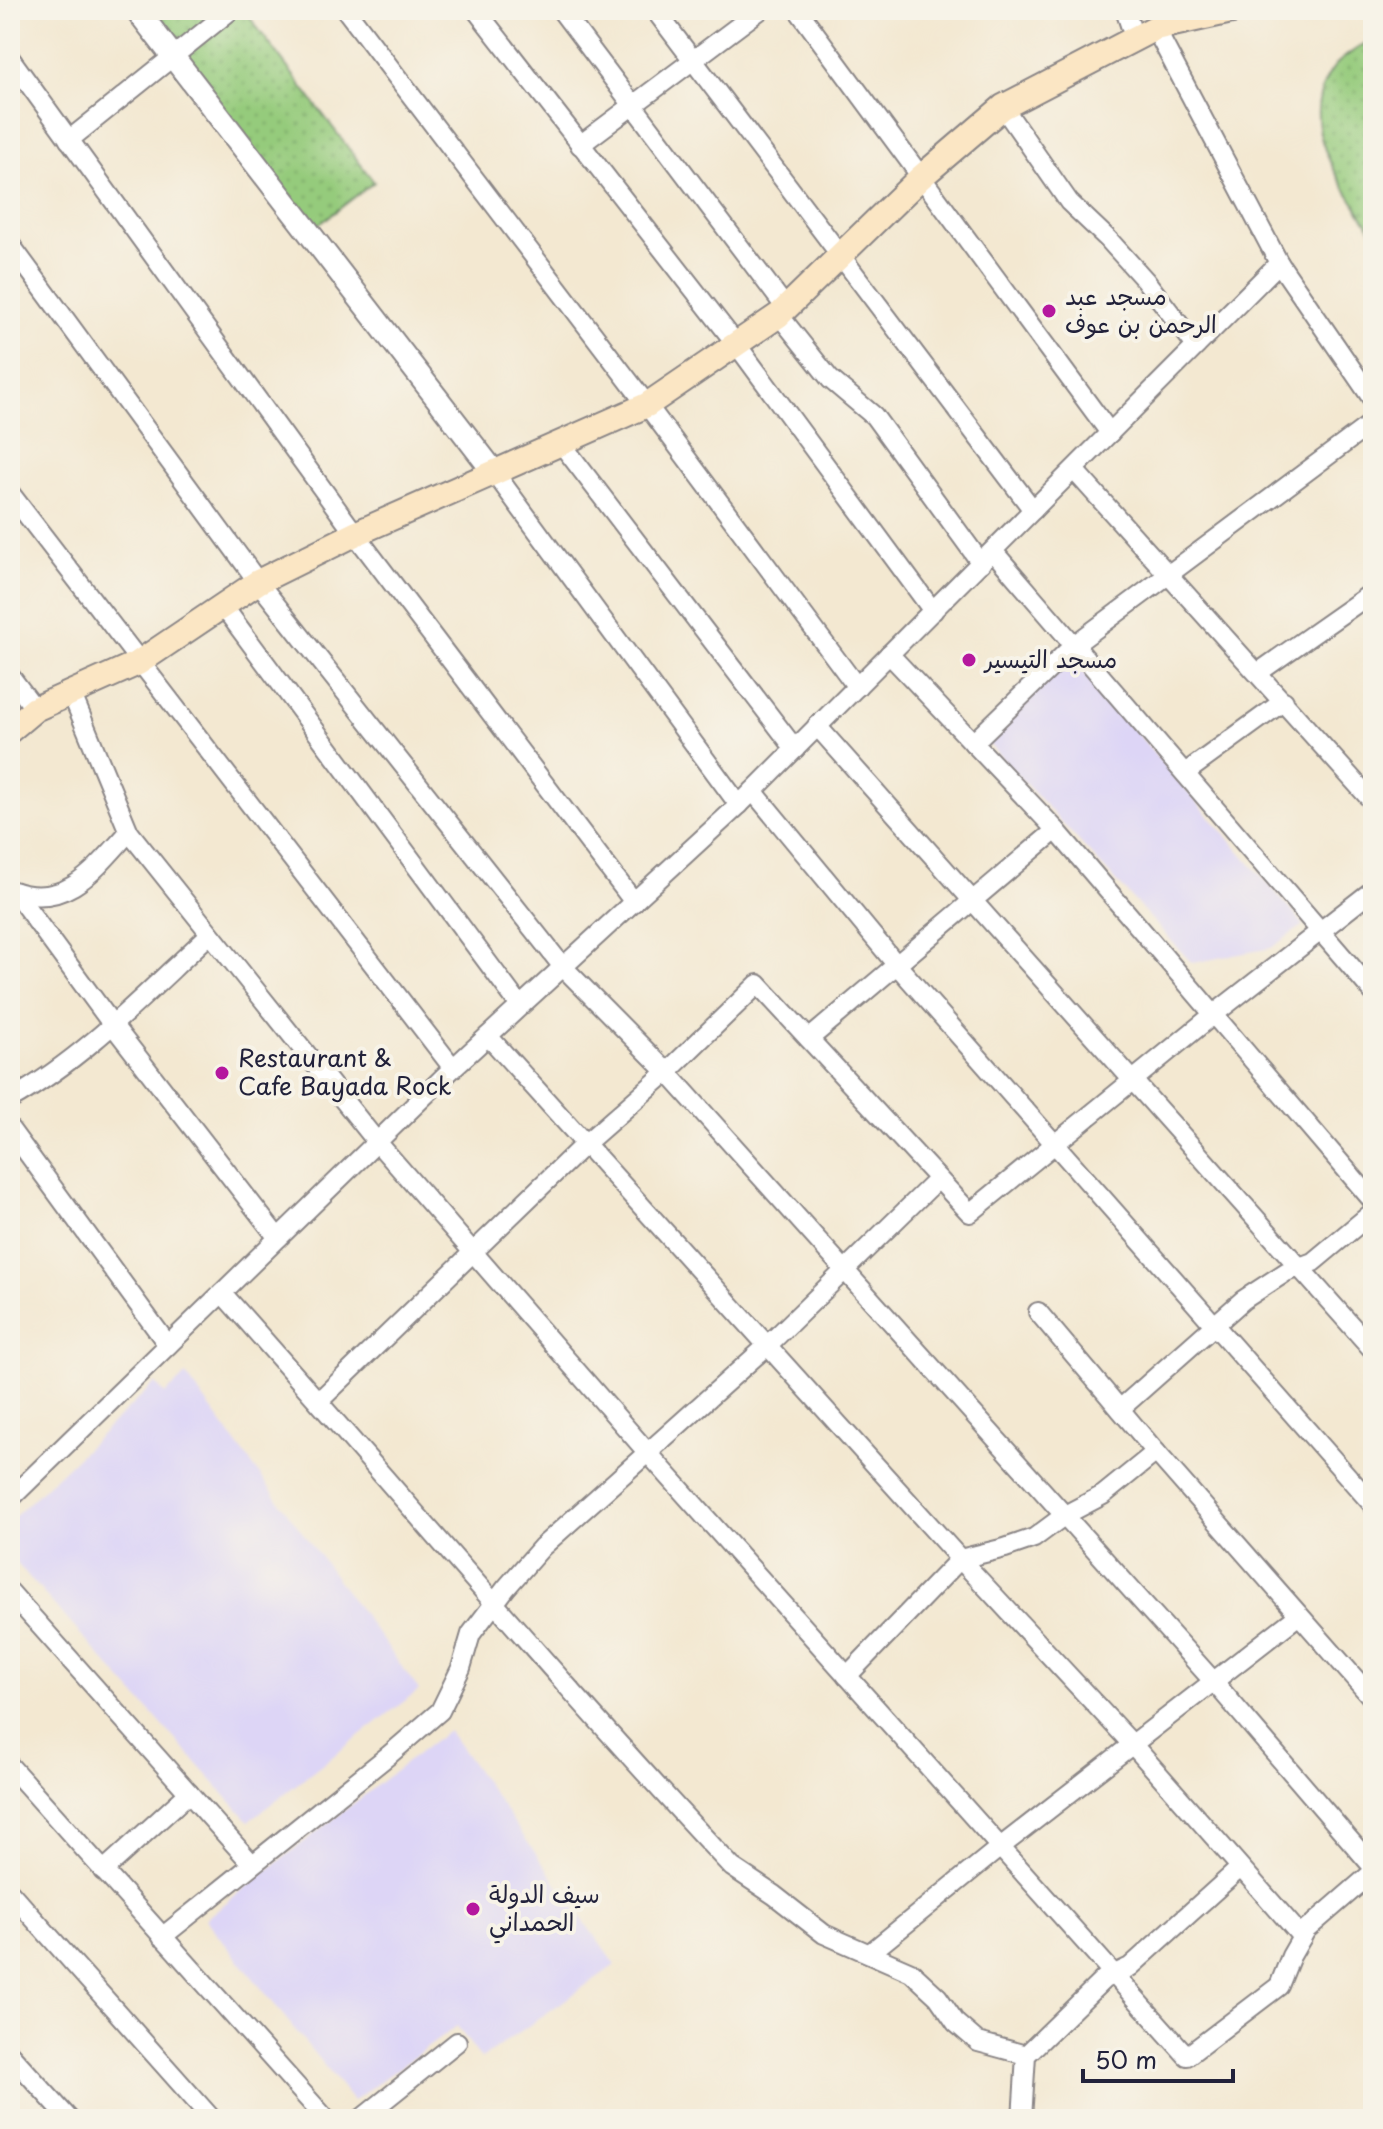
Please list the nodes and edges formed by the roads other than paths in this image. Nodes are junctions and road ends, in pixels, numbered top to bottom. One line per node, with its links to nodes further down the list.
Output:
1 (137, 10): 13 (street)
2 (231, 10): 13 (street)
3 (346, 10): 28 (street)
4 (476, 10): 19 (street)
5 (561, 10): 16 (street)
6 (655, 10): 15 (street)
7 (798, 10): 20 (street)
8 (1125, 10): 12 (street)
9 (1172, 10): 12 (main road)
10 (1236, 10): 12 (main road)
11 (748, 14): 15 (street)
12 (1144, 33): 17 (main road); 23 (street)
13 (173, 56): 18 (street); 33 (street)
14 (10, 58): 18 (street)
15 (693, 60): 16 (street); 22 (street)
16 (633, 105): 19 (street); 24 (street)
17 (1003, 107): 20 (main road); 26 (street)
18 (69, 140): 36 (street)
19 (580, 145): 25 (street)
20 (920, 178): 22 (main road); 30 (street)
21 (10, 244): 39 (street)
22 (841, 255): 24 (main road); 35 (street)
23 (1279, 263): 26 (street); 27 (street)
24 (783, 312): 25 (main road); 37 (street)
25 (737, 345): 28 (main road); 42 (street)
26 (1196, 346): 30 (street)
27 (1373, 400)
28 (647, 405): 31 (main road); 48 (street)
29 (1373, 422): 38 (street)
30 (1110, 433): 32 (street)
31 (561, 443): 33 (main road); 55 (street)
32 (1074, 470): 35 (street); 38 (street)
33 (494, 472): 36 (main road); 59 (street)
34 (10, 493): 45 (street)
35 (1033, 510): 37 (street)
36 (355, 534): 39 (main road); 65 (street)
37 (987, 557): 42 (street); 43 (street)
38 (1169, 574): 43 (street); 46 (street)
39 (258, 582): 41 (main road); 69 (street)
40 (1373, 592): 46 (street)
41 (223, 606): 45 (main road); 71 (street)
42 (933, 611): 44 (street)
43 (1074, 645): 54 (street); 56 (street)
44 (889, 654): 48 (street); 54 (street)
45 (138, 663): 49 (main road); 76 (street)
46 (1259, 672): 50 (street)
47 (10, 676): 51 (street)
48 (857, 687): 52 (street)
49 (71, 692): 51 (main road); 61 (street)
50 (1284, 701): 56 (street); 58 (street)
51 (35, 709): 53 (main road)
52 (817, 726): 55 (street); 64 (street)
53 (10, 730)
54 (973, 743): 60 (street)
55 (795, 749): 57 (street)
56 (1185, 773): 66 (street)
57 (753, 791): 59 (street); 68 (street)
58 (1373, 802)
59 (739, 805): 65 (street)
60 (1056, 830): 64 (street); 72 (street)
61 (129, 832): 63 (street); 67 (street)
62 (1373, 890): 66 (street)
63 (12, 891): 73 (street)
64 (973, 899): 68 (street); 78 (street)
65 (634, 902): 69 (street)
66 (1321, 929): 70 (street); 72 (street)
67 (209, 935): 73 (street); 81 (street)
68 (896, 964): 75 (street); 83 (street)
69 (563, 967): 71 (street); 77 (street)
70 (1373, 992)
71 (520, 1006): 74 (street)
72 (1213, 1015): 78 (street); 85 (street)
73 (112, 1024): 79 (street); 87 (street)
74 (488, 1036): 76 (street); 82 (street)
75 (809, 1039): 77 (street); 84 (street)
76 (453, 1068): 81 (street)
77 (667, 1072): 82 (street); 90 (street)
78 (1133, 1079): 83 (street); 89 (street)
79 (10, 1100)
80 (10, 1129): 94 (street)
81 (377, 1142): 87 (street); 88 (street)
82 (586, 1143): 88 (street); 95 (street)
83 (1055, 1144): 84 (street); 93 (street)
84 (938, 1179): 90 (street)
85 (1373, 1201)
86 (1373, 1212): 89 (street)
87 (278, 1238): 91 (street)
88 (473, 1253): 97 (street); 100 (street)
89 (1298, 1268): 93 (street); 96 (street)
90 (844, 1271): 95 (street); 103 (street)
91 (222, 1293): 94 (street); 97 (street)
92 (1038, 1312): 98 (street)
93 (1215, 1325): 98 (street); 102 (street)
94 (168, 1345): 101 (street)
95 (768, 1345): 100 (street); 104 (street)
96 (1373, 1350)
97 (319, 1401): 106 (street)
98 (1120, 1409): 99 (street)
99 (1156, 1452): 103 (street); 107 (street)
100 (648, 1453): 106 (street); 108 (street)
101 (10, 1499)
102 (1373, 1505)
103 (1065, 1515): 104 (street); 109 (street)
104 (960, 1559): 108 (street); 111 (street)
105 (10, 1592): 113 (street)
106 (493, 1605): 115 (street); 122 (street)
107 (1299, 1615): 109 (street); 110 (street)
108 (847, 1676): 114 (street)
109 (1214, 1682): 111 (street); 117 (street)
110 (1373, 1699)
111 (1133, 1745): 114 (street); 116 (street)
112 (10, 1766): 118 (street)
113 (189, 1793): 115 (street); 118 (street)
114 (999, 1848): 122 (street); 123 (street)
115 (252, 1864): 120 (street)
116 (1240, 1868): 121 (street); 123 (street)
117 (1373, 1870): 121 (street)
118 (103, 1871): 120 (street)
119 (10, 1892): 128 (street)
120 (162, 1937): 129 (street)
121 (1302, 1937): 123 (street)
122 (870, 1953): 126 (street)
123 (1113, 1974): 126 (street)
124 (457, 2042): 130 (street)
125 (10, 2054): 127 (street)
126 (1026, 2055): 131 (street)
127 (69, 2119)
128 (212, 2119)
129 (326, 2119)
130 (361, 2119)
131 (1022, 2119)

